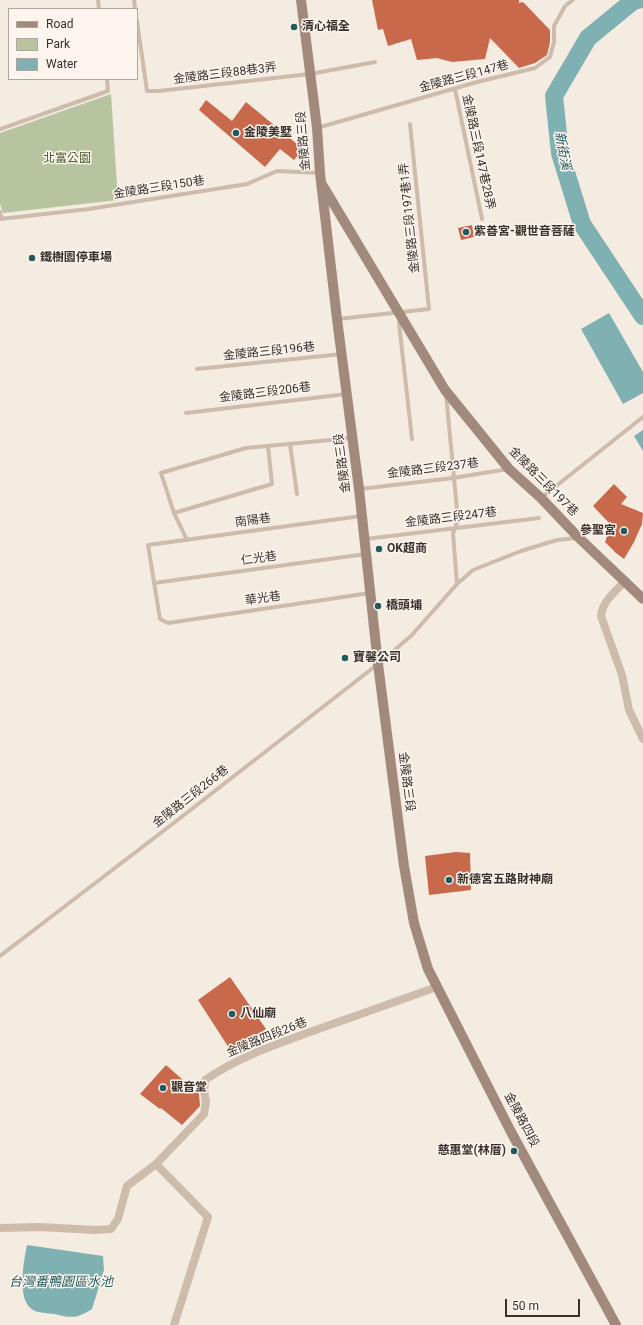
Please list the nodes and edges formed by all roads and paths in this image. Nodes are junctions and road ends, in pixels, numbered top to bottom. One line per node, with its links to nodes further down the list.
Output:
1 (301, 0): 5 (main road, 金陵路三段)
2 (573, 0): 7 (lane, 金陵路三段147巷)
3 (138, 29): 5 (lane, 金陵路三段88巷3弄)
4 (375, 62): 5 (lane, 金陵路三段88巷3弄)
5 (310, 74): 9 (main road, 金陵路三段)
6 (107, 80): 10 (lane)
7 (455, 89): 9 (lane, 金陵路三段147巷); 14 (lane, 金陵路三段147巷28弄)
8 (410, 124): 15 (lane, 金陵路三段197巷1弄)
9 (317, 128): 11 (main road, 金陵路三段)
10 (0, 129)
11 (320, 178): 13 (lane, 金陵路三段150巷); 15 (main road, 金陵路三段197巷); 16 (main road, 金陵路三段)
12 (0, 212): 13 (lane)
13 (1, 219)
14 (482, 219)
15 (400, 314): 16 (lane); 19 (main road, 金陵路三段197巷); 24 (lane)
16 (337, 320): 17 (main road, 金陵路三段)
17 (342, 354): 18 (lane, 金陵路三段196巷); 20 (main road, 金陵路三段)
18 (197, 369)
19 (445, 390): 27 (main road, 金陵路三段197巷); 28 (lane)
20 (347, 394): 21 (lane, 金陵路三段206巷); 23 (main road, 金陵路三段)
21 (186, 413)
22 (643, 417): 31 (lane)
23 (353, 438): 25 (lane); 29 (main road, 金陵路三段)
24 (412, 439)
25 (290, 444): 26 (lane); 30 (lane)
26 (268, 446): 32 (lane); 32 (lane)
27 (509, 469): 28 (lane, 金陵路三段237巷); 31 (main road, 金陵路三段197巷)
28 (454, 478): 29 (lane, 金陵路三段237巷); 35 (lane)
29 (359, 489): 33 (main road, 金陵路三段)
30 (297, 494)
31 (541, 498): 36 (main road, 金陵路三段197巷)
32 (174, 513): 38 (lane)
33 (362, 515): 37 (main road, 金陵路三段); 38 (lane, 南陽巷)
34 (539, 518): 35 (lane, 金陵路三段247巷)
35 (455, 528): 37 (lane, 金陵路三段247巷); 42 (lane)
36 (578, 537): 40 (main road, 金陵路三段197巷); 42 (lane, 金陵路三段266巷)
37 (365, 539): 39 (main road, 金陵路三段)
38 (187, 540): 41 (lane, 南陽巷)
39 (366, 554): 41 (lane, 仁光巷); 43 (main road, 金陵路三段)
40 (625, 581): 44 (main road, 金陵路三段197巷); 46 (street)
41 (154, 583): 43 (lane, 華光巷)
42 (457, 584): 45 (lane, 金陵路三段266巷)
43 (371, 593): 45 (main road, 金陵路三段)
44 (643, 599)
45 (378, 664): 47 (main road, 金陵路三段); 48 (lane, 金陵路三段266巷)
46 (643, 739)
47 (414, 923): 49 (main road, 金陵路四段)
48 (0, 956)
49 (437, 986): 50 (street, 金陵路四段26巷); 53 (main road, 金陵路四段)
50 (156, 1164): 51 (street, 金陵路四段26巷); 52 (street)
51 (0, 1228)
52 (174, 1325)
53 (616, 1325)

